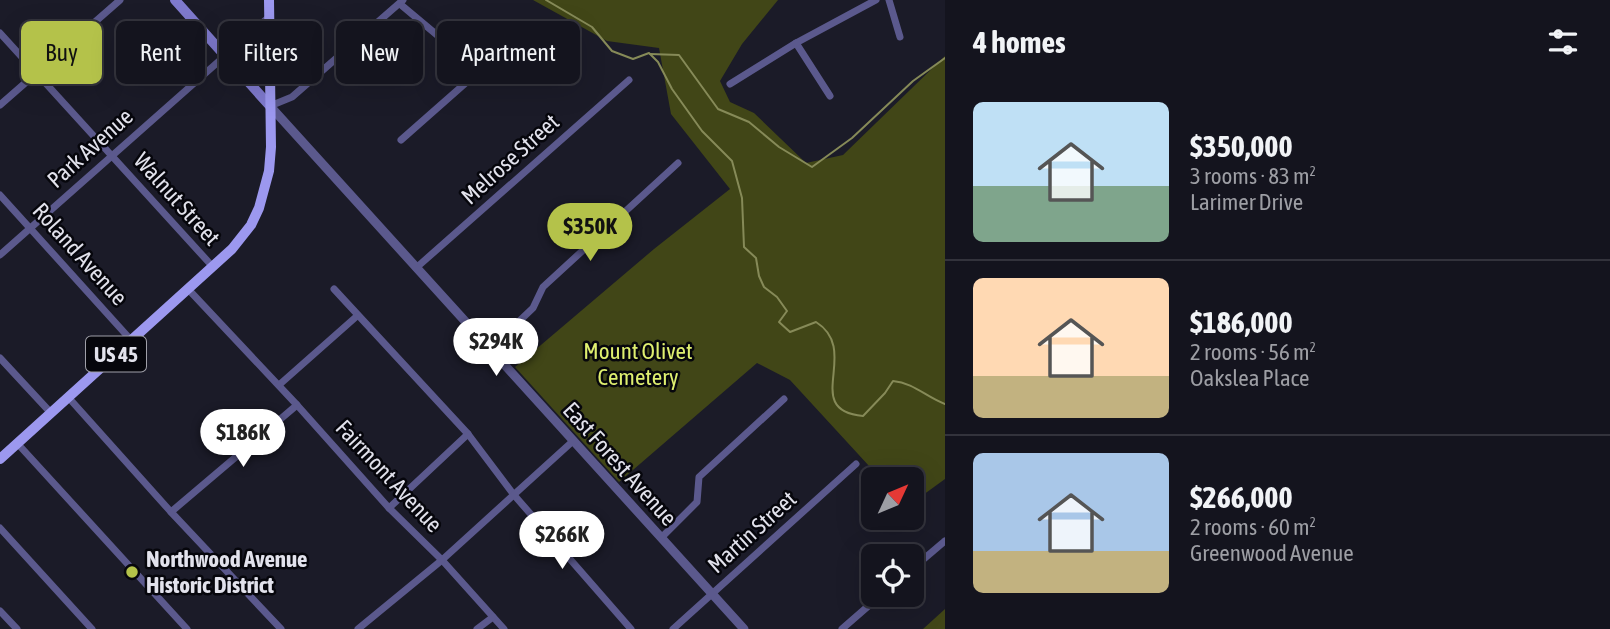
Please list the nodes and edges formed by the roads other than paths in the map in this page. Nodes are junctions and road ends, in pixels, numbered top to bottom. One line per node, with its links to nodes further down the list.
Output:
1 (120, 0): 8 (street)
2 (175, 0): 14 (main road)
3 (270, 0): 7 (main road, US 45)
4 (876, 0): 13 (street)
5 (889, 0): 12 (street)
6 (401, 2): 11 (street); 25 (street)
7 (270, 16): 9 (street, Park Avenue); 25 (main road, US 45)
8 (96, 21)
9 (264, 21)
10 (0, 33): 15 (street, Walnut Street)
11 (437, 33)
12 (900, 37)
13 (796, 43): 22 (street); 23 (street)
14 (219, 49)
15 (21, 56)
16 (219, 59): 27 (street, Park Avenue)
17 (629, 80): 33 (street, Melrose Street)
18 (24, 84): 24 (street)
19 (46, 84): 27 (street, Walnut Street)
20 (250, 84): 25 (main road)
21 (465, 84): 26 (street)
22 (730, 85)
23 (830, 96)
24 (0, 105)
25 (270, 106): 32 (main road, US 45); 33 (street, East Forest Avenue)
26 (401, 140)
27 (111, 155): 30 (street, Park Avenue); 32 (street, Walnut Street)
28 (678, 163): 38 (street)
29 (0, 195): 30 (street, Roland Avenue)
30 (30, 228): 31 (street, Park Avenue); 37 (street, Roland Avenue)
31 (0, 254)
32 (213, 267): 34 (main road, US 45)
33 (416, 268): 38 (street, East Forest Avenue)
34 (188, 289): 37 (main road, US 45); 40 (street, Fairmont Avenue)
35 (334, 289): 36 (street)
36 (357, 316): 40 (street); 45 (street)
37 (131, 340): 41 (main road, US 45)
38 (490, 349): 46 (street, East Forest Avenue)
39 (0, 358): 44 (street)
40 (279, 385): 43 (street, Fairmont Avenue)
41 (68, 397): 44 (main road, US 45); 52 (street)
42 (784, 399): 54 (street)
43 (297, 405): 51 (street, Fairmont Avenue); 52 (street)
44 (51, 413): 47 (main road, US 45)
45 (468, 434): 50 (street); 51 (street)
46 (573, 441): 50 (street); 54 (street, East Forest Avenue)
47 (17, 443): 48 (main road, US 45); 64 (street)
48 (0, 459)
49 (856, 464): 58 (street, Martin Street)
50 (514, 495): 57 (street); 69 (street)
51 (389, 508): 57 (street, Fairmont Avenue)
52 (171, 512): 65 (street)
53 (0, 528): 63 (street)
54 (661, 538): 58 (street, East Forest Avenue)
55 (945, 541): 56 (street)
56 (924, 559)
57 (442, 560): 61 (street, Fairmont Avenue); 66 (street)
58 (711, 595): 70 (street, Martin Street); 71 (street, East Forest Avenue)
59 (867, 607): 72 (street)
60 (0, 611): 62 (street)
61 (493, 617): 67 (street); 68 (street, Fairmont Avenue)
62 (17, 629)
63 (92, 629)
64 (187, 629)
65 (281, 629)
66 (358, 629)
67 (477, 629)
68 (504, 629)
69 (631, 629)
70 (673, 629)
71 (744, 629)
72 (842, 629)

